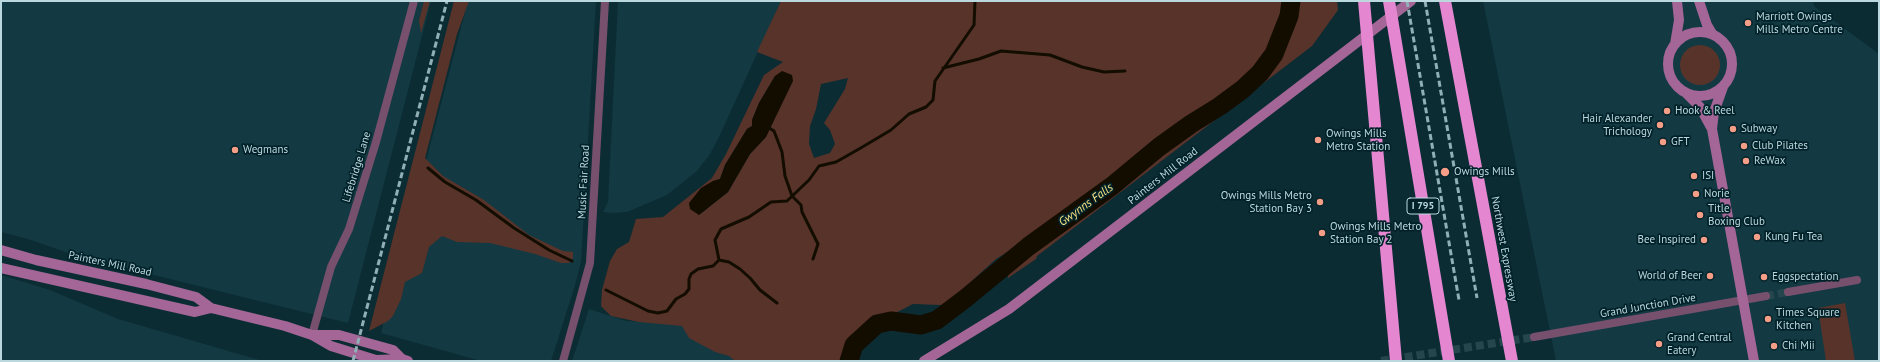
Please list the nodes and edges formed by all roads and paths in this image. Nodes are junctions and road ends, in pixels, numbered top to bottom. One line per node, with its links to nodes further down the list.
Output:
1 (414, 1): 21 (street, Lifebridge Lane)
2 (605, 1): 24 (street, Music Fair Road)
3 (1364, 1): 26 (highway)
4 (1389, 1): 27 (highway, I 795)
5 (1411, 1): 25 (main road, Painters Mill Road)
6 (1677, 1): 10 (main road)
7 (1699, 1): 9 (main road)
8 (1446, 7): 28 (highway, Northwest Expressway)
9 (1713, 35): 10 (main road); 11 (main road)
10 (1675, 44): 12 (main road)
11 (1723, 87): 12 (main road); 13 (main road)
12 (1686, 93): 13 (main road)
13 (1712, 128): 19 (main road)
14 (1, 250): 20 (main road, Painters Mill Road)
15 (1, 268): 20 (main road, Painters Mill Road)
16 (1857, 280): 17 (street)
17 (1788, 292)
18 (1766, 296): 19 (street, Grand Junction Drive)
19 (1744, 300): 22 (street, Grand Junction Drive); 29 (main road)
20 (211, 308): 21 (main road, Painters Mill Road)
21 (312, 335): 23 (main road, Painters Mill Road); 23 (main road, Painters Mill Road)
22 (1534, 337)
23 (405, 360)
24 (563, 361)
25 (924, 361)
26 (1396, 361)
27 (1449, 361)
28 (1512, 361)
29 (1754, 361)

